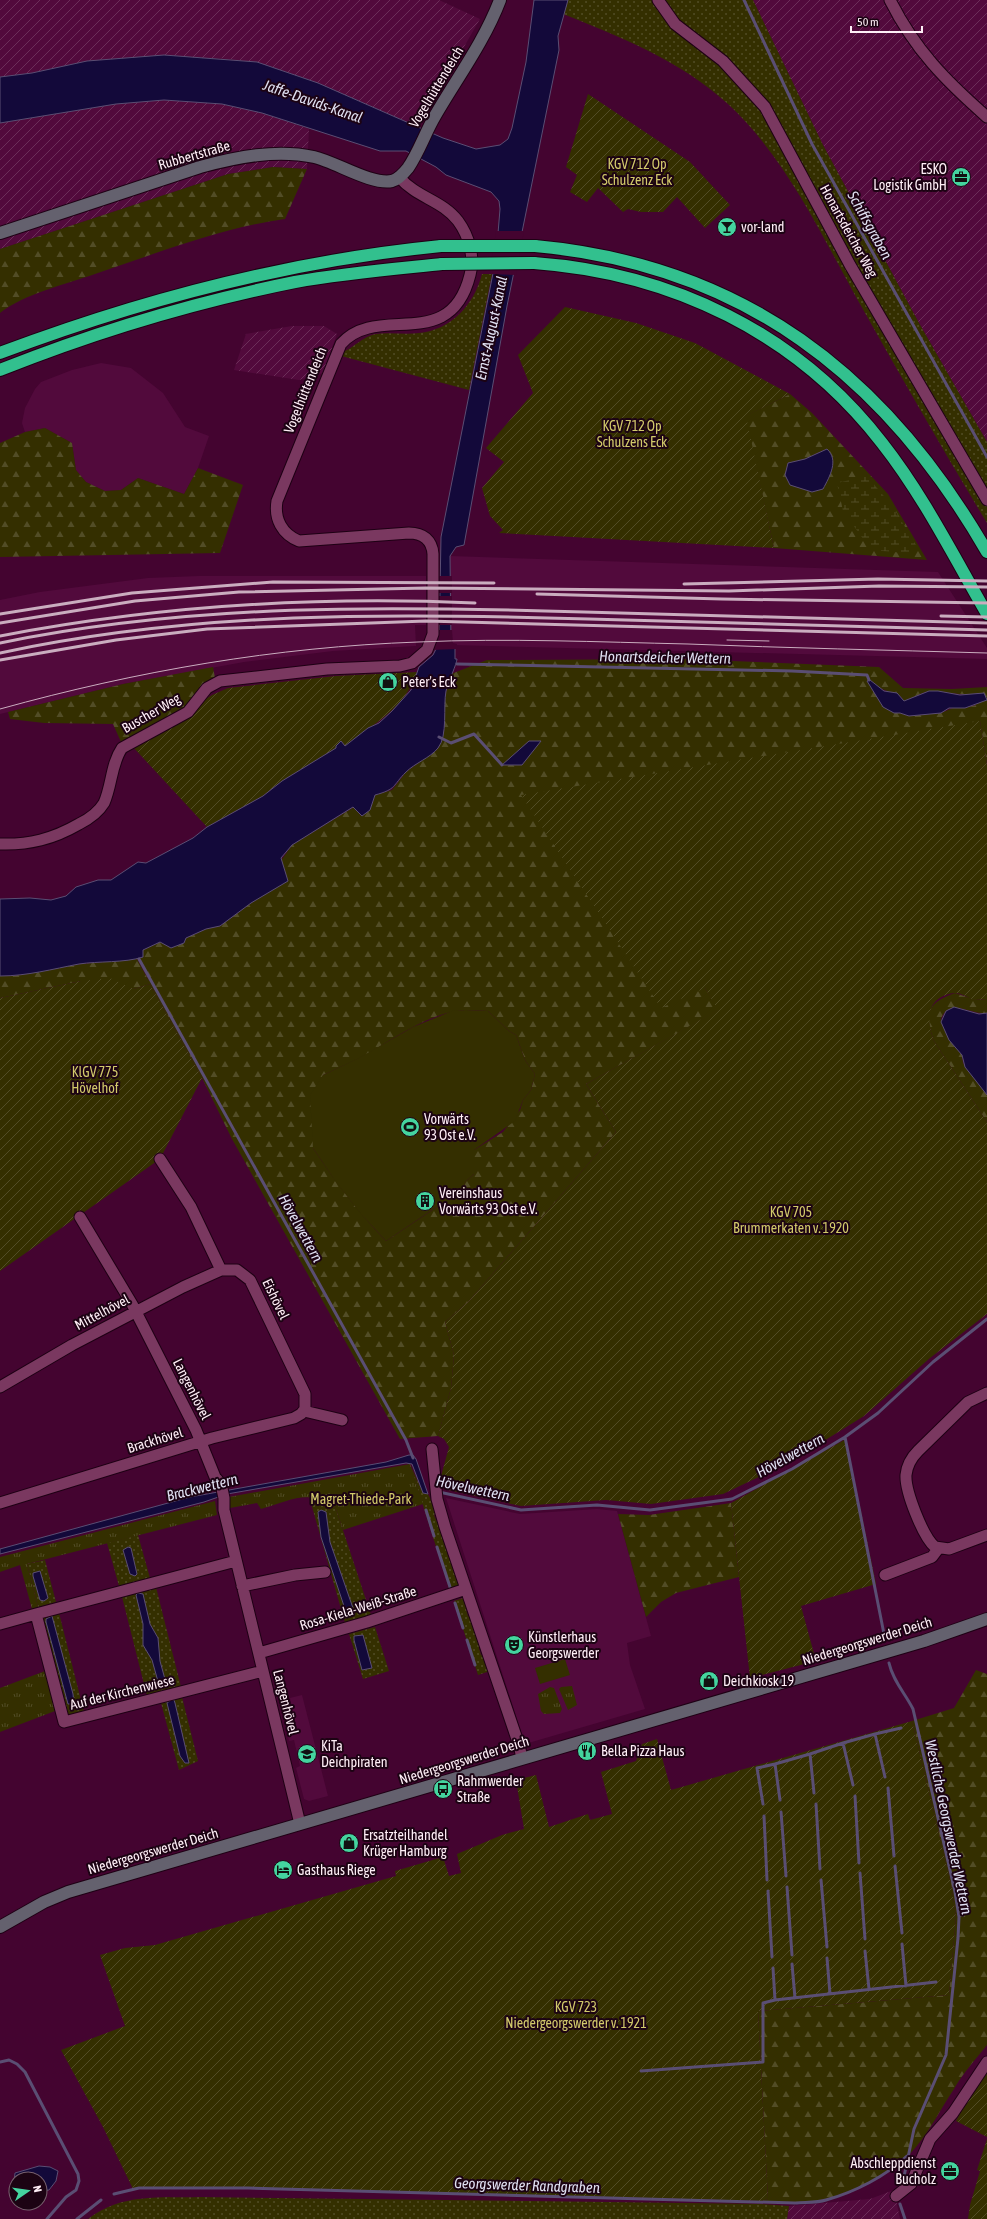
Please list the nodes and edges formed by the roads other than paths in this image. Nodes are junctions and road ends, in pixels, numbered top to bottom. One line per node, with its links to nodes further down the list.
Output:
1 (500, 0): 5 (street, Vogelhüttendeich)
2 (658, 0): 9 (street, Honartsdeicher Weg)
3 (890, 0): 4 (street)
4 (987, 117)
5 (399, 177): 6 (street, Rubbertstraße); 12 (street, Vogelhüttendeich)
6 (0, 233)
7 (0, 353): 10 (highway, bridge)
8 (0, 370): 11 (highway, bridge)
9 (987, 500)
10 (987, 552)
11 (987, 614)
12 (406, 664): 13 (street, Buscher Weg)
13 (0, 844)
14 (160, 1159): 16 (street)
15 (80, 1217): 17 (street, Langenhövel)
16 (221, 1270): 17 (street, Mittelhövel); 20 (street, Eishövel)
17 (136, 1312): 18 (street, Mittelhövel); 22 (street, Langenhövel)
18 (0, 1387)
19 (987, 1393): 26 (street)
20 (304, 1411): 21 (street); 22 (street, Brackhövel)
21 (342, 1420)
22 (201, 1442): 24 (street, Brackhövel); 27 (street, Langenhövel)
23 (432, 1450): 31 (street)
24 (0, 1503)
25 (987, 1535): 26 (street)
26 (938, 1548): 29 (street)
27 (236, 1561): 30 (street, Langenhövel); 32 (street)
28 (325, 1572): 30 (street)
29 (886, 1575)
30 (242, 1586): 35 (street, Langenhövel)
31 (466, 1589): 35 (street, Rosa-Kiela-Weiß-Straße); 37 (street)
32 (36, 1614): 34 (street); 36 (street, Auf der Kirchenwiese)
33 (987, 1619): 37 (street, Niedergeorgswerder Deich)
34 (0, 1624)
35 (258, 1653): 36 (street, Langenhövel)
36 (263, 1671): 38 (street, Langenhövel)
37 (522, 1758): 38 (street, Niedergeorgswerder Deich)
38 (300, 1824): 39 (street, Niedergeorgswerder Deich)
39 (0, 1927)
40 (987, 2062): 41 (street)
41 (896, 2196)

